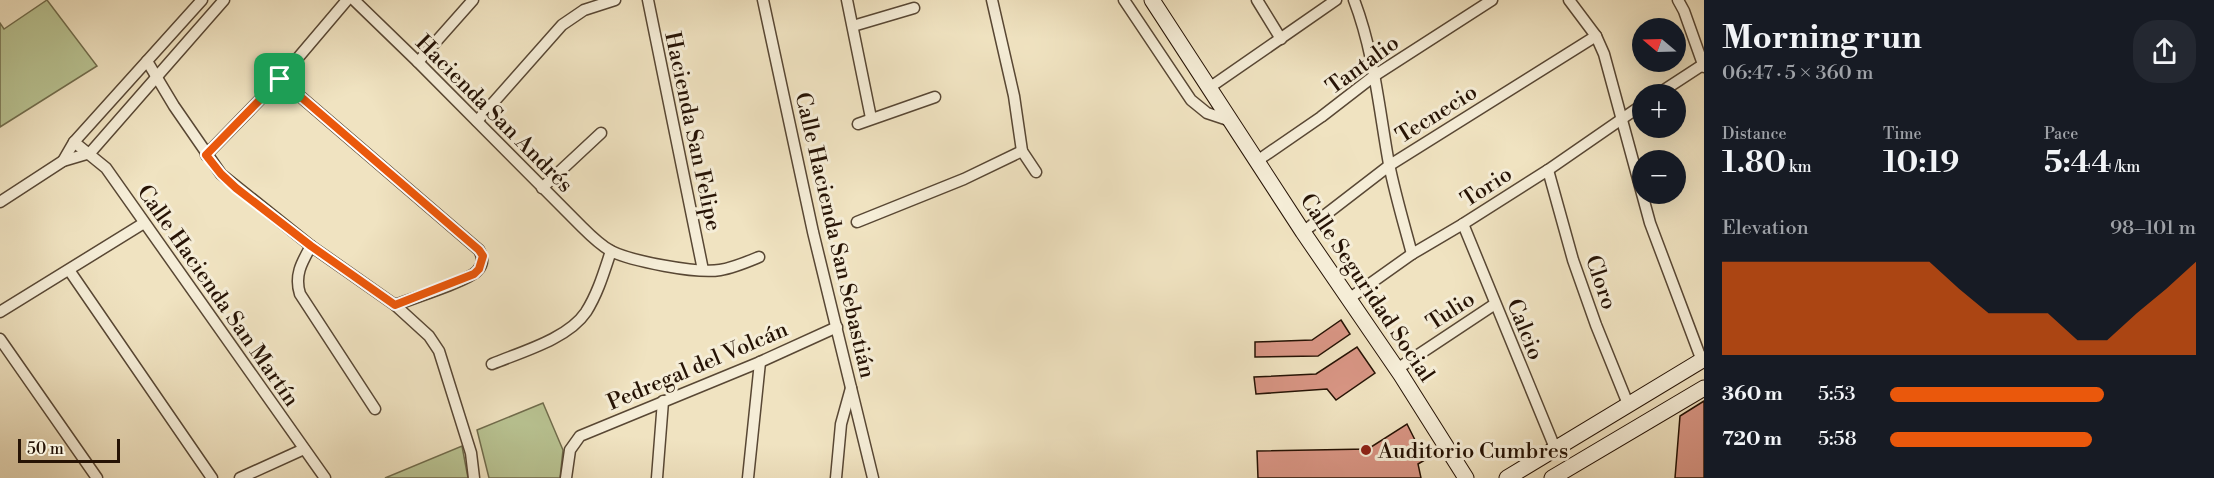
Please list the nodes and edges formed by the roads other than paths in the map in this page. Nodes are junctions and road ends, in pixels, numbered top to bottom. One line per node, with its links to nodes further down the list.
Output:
1 (202, 0): 23 (street)
2 (224, 0): 26 (street)
3 (347, 0): 28 (street)
4 (354, 0): 24 (street, Hacienda San Andrés)
5 (473, 0): 24 (street)
6 (615, 0): 35 (street)
7 (648, 0): 59 (street, Hacienda San Felipe)
8 (763, 0): 64 (street, Calle Hacienda San Sebastián)
9 (847, 0): 20 (street)
10 (992, 0): 40 (street)
11 (1124, 0): 36 (street)
12 (1152, 0): 30 (street, Calle Seguridad Social)
13 (1257, 0): 22 (street)
14 (1336, 0): 22 (street)
15 (1354, 0): 27 (street)
16 (1491, 0): 27 (street, Tantalio)
17 (1569, 0): 21 (street)
18 (1678, 0): 25 (street)
19 (914, 8): 20 (street)
20 (853, 26): 33 (street)
21 (1596, 36): 34 (street); 45 (street, Tecnecio)
22 (1281, 39): 30 (street)
23 (147, 61): 26 (street); 39 (street)
24 (418, 62): 35 (street, Hacienda San Andrés)
25 (1704, 65): 29 (street)
26 (157, 74): 41 (street); 42 (street)
27 (1374, 76): 44 (street, Tantalio); 45 (street)
28 (280, 79): 42 (street); 62 (street)
29 (1674, 84)
30 (1209, 88): 36 (street, Calle Seguridad Social)
31 (935, 97): 33 (street)
32 (1632, 112): 34 (street, Torio)
33 (871, 118): 37 (street)
34 (1622, 118): 46 (street, Torio); 66 (street)
35 (477, 121): 48 (street, Hacienda San Andrés)
36 (1231, 121): 44 (street, Calle Seguridad Social)
37 (858, 124)
38 (601, 133): 48 (street)
39 (74, 142): 41 (street, Calle Hacienda San Martín); 43 (street)
40 (1022, 151): 47 (street); 50 (street)
41 (90, 153): 43 (street); 51 (street, Calle Hacienda San Martín)
42 (206, 155): 54 (street)
43 (63, 161): 49 (street)
44 (1257, 161): 53 (street, Calle Seguridad Social)
45 (1390, 165): 53 (street, Tecnecio); 56 (street)
46 (1548, 170): 52 (street, Torio); 73 (street, Cloro)
47 (1036, 172)
48 (542, 188): 55 (street, Hacienda San Andrés)
49 (0, 202)
50 (857, 222)
51 (144, 223): 58 (street); 76 (street, Calle Hacienda San Martín)
52 (1463, 224): 56 (street, Torio); 61 (street, Calcio)
53 (1304, 232): 60 (street, Calle Seguridad Social)
54 (311, 246): 62 (street); 74 (street)
55 (611, 251): 59 (street); 68 (street)
56 (1412, 254): 60 (street, Torio)
57 (759, 257): 59 (street)
58 (69, 270): 63 (street); 78 (street)
59 (703, 270)
60 (1350, 298): 69 (street, Calle Seguridad Social)
61 (1495, 304): 69 (street, Tulio); 75 (street, Calcio)
62 (395, 305): 81 (street)
63 (0, 312)
64 (837, 327): 67 (street, Pedregal del Volcán); 70 (street, Calle Hacienda San Sebastián)
65 (0, 339): 77 (street)
66 (1703, 360): 73 (street)
67 (760, 362): 72 (street, Pedregal del Volcán); 84 (street)
68 (492, 364)
69 (1397, 369): 87 (street, Calle Seguridad Social)
70 (851, 388): 85 (street); 86 (street, Calle Hacienda San Sebastián)
71 (1704, 388): 89 (street)
72 (663, 401): 82 (street, Pedregal del Volcán); 83 (street)
73 (1628, 404): 75 (street)
74 (375, 409)
75 (1555, 448): 88 (street)
76 (304, 449): 79 (street); 80 (street, Calle Hacienda San Martín)
77 (97, 478)
78 (212, 478)
79 (240, 478)
80 (325, 478)
81 (474, 478)
82 (566, 478)
83 (657, 478)
84 (748, 478)
85 (836, 478)
86 (873, 478)
87 (1466, 478)
88 (1507, 478)
89 (1552, 478)

